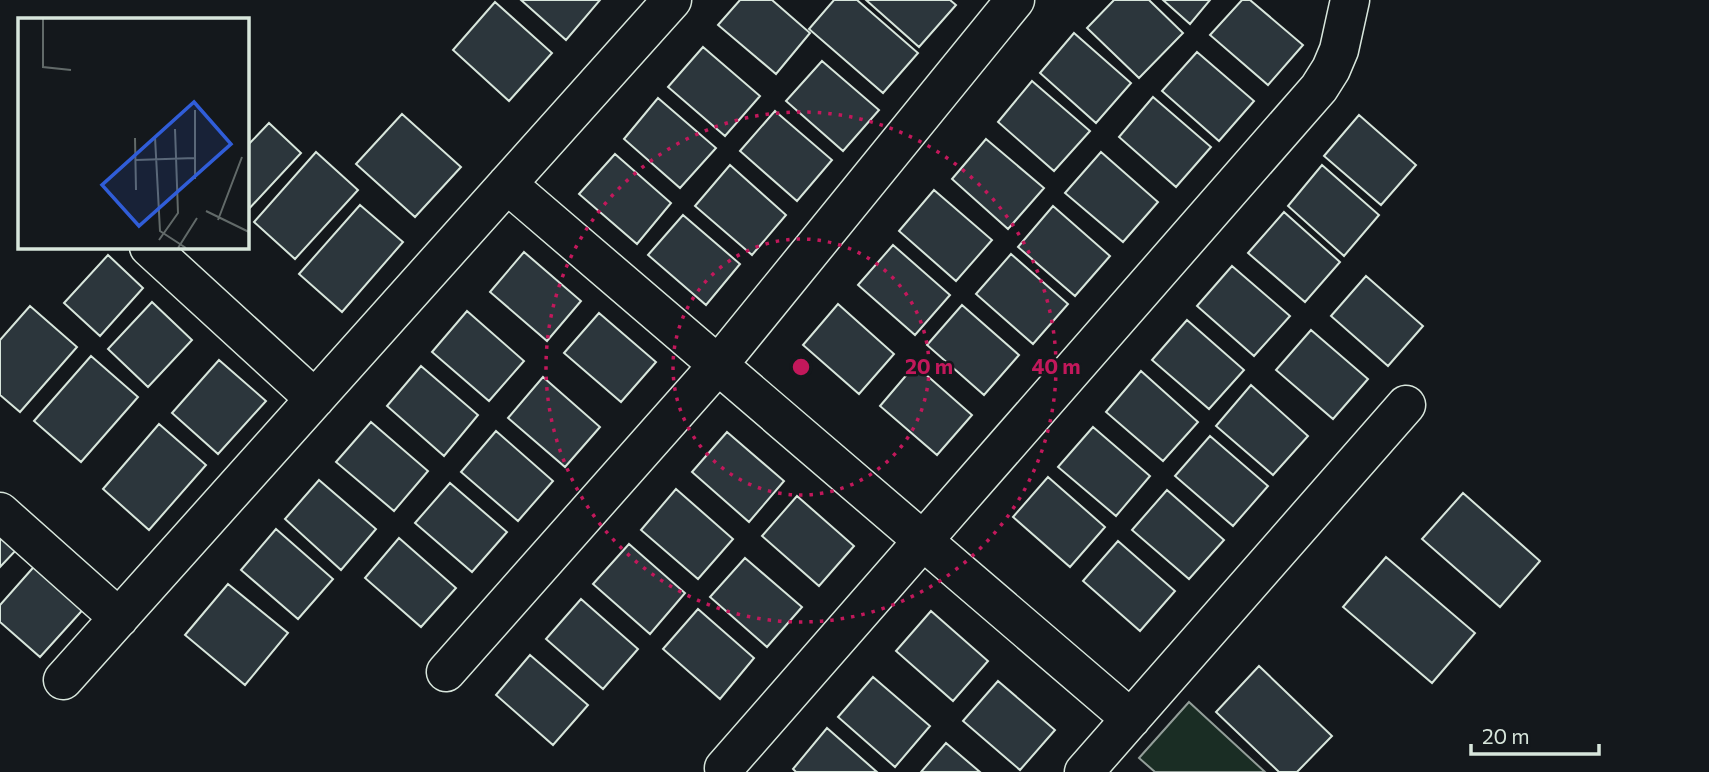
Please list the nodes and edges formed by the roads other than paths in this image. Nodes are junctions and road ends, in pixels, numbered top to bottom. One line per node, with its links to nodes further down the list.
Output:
1 (672, 0): 4 (street)
2 (1015, 0): 6 (street)
3 (1350, 0): 10 (street)
4 (507, 184): 6 (street); 7 (street)
5 (150, 248): 7 (street)
6 (718, 365): 10 (street); 12 (street)
7 (315, 398): 11 (street)
8 (1406, 405): 14 (street)
9 (0, 512): 11 (street)
10 (922, 540): 14 (street); 15 (street)
11 (119, 618): 13 (street)
12 (446, 672)
13 (63, 680)
14 (1131, 719): 16 (street)
15 (724, 768)
16 (1084, 772)

